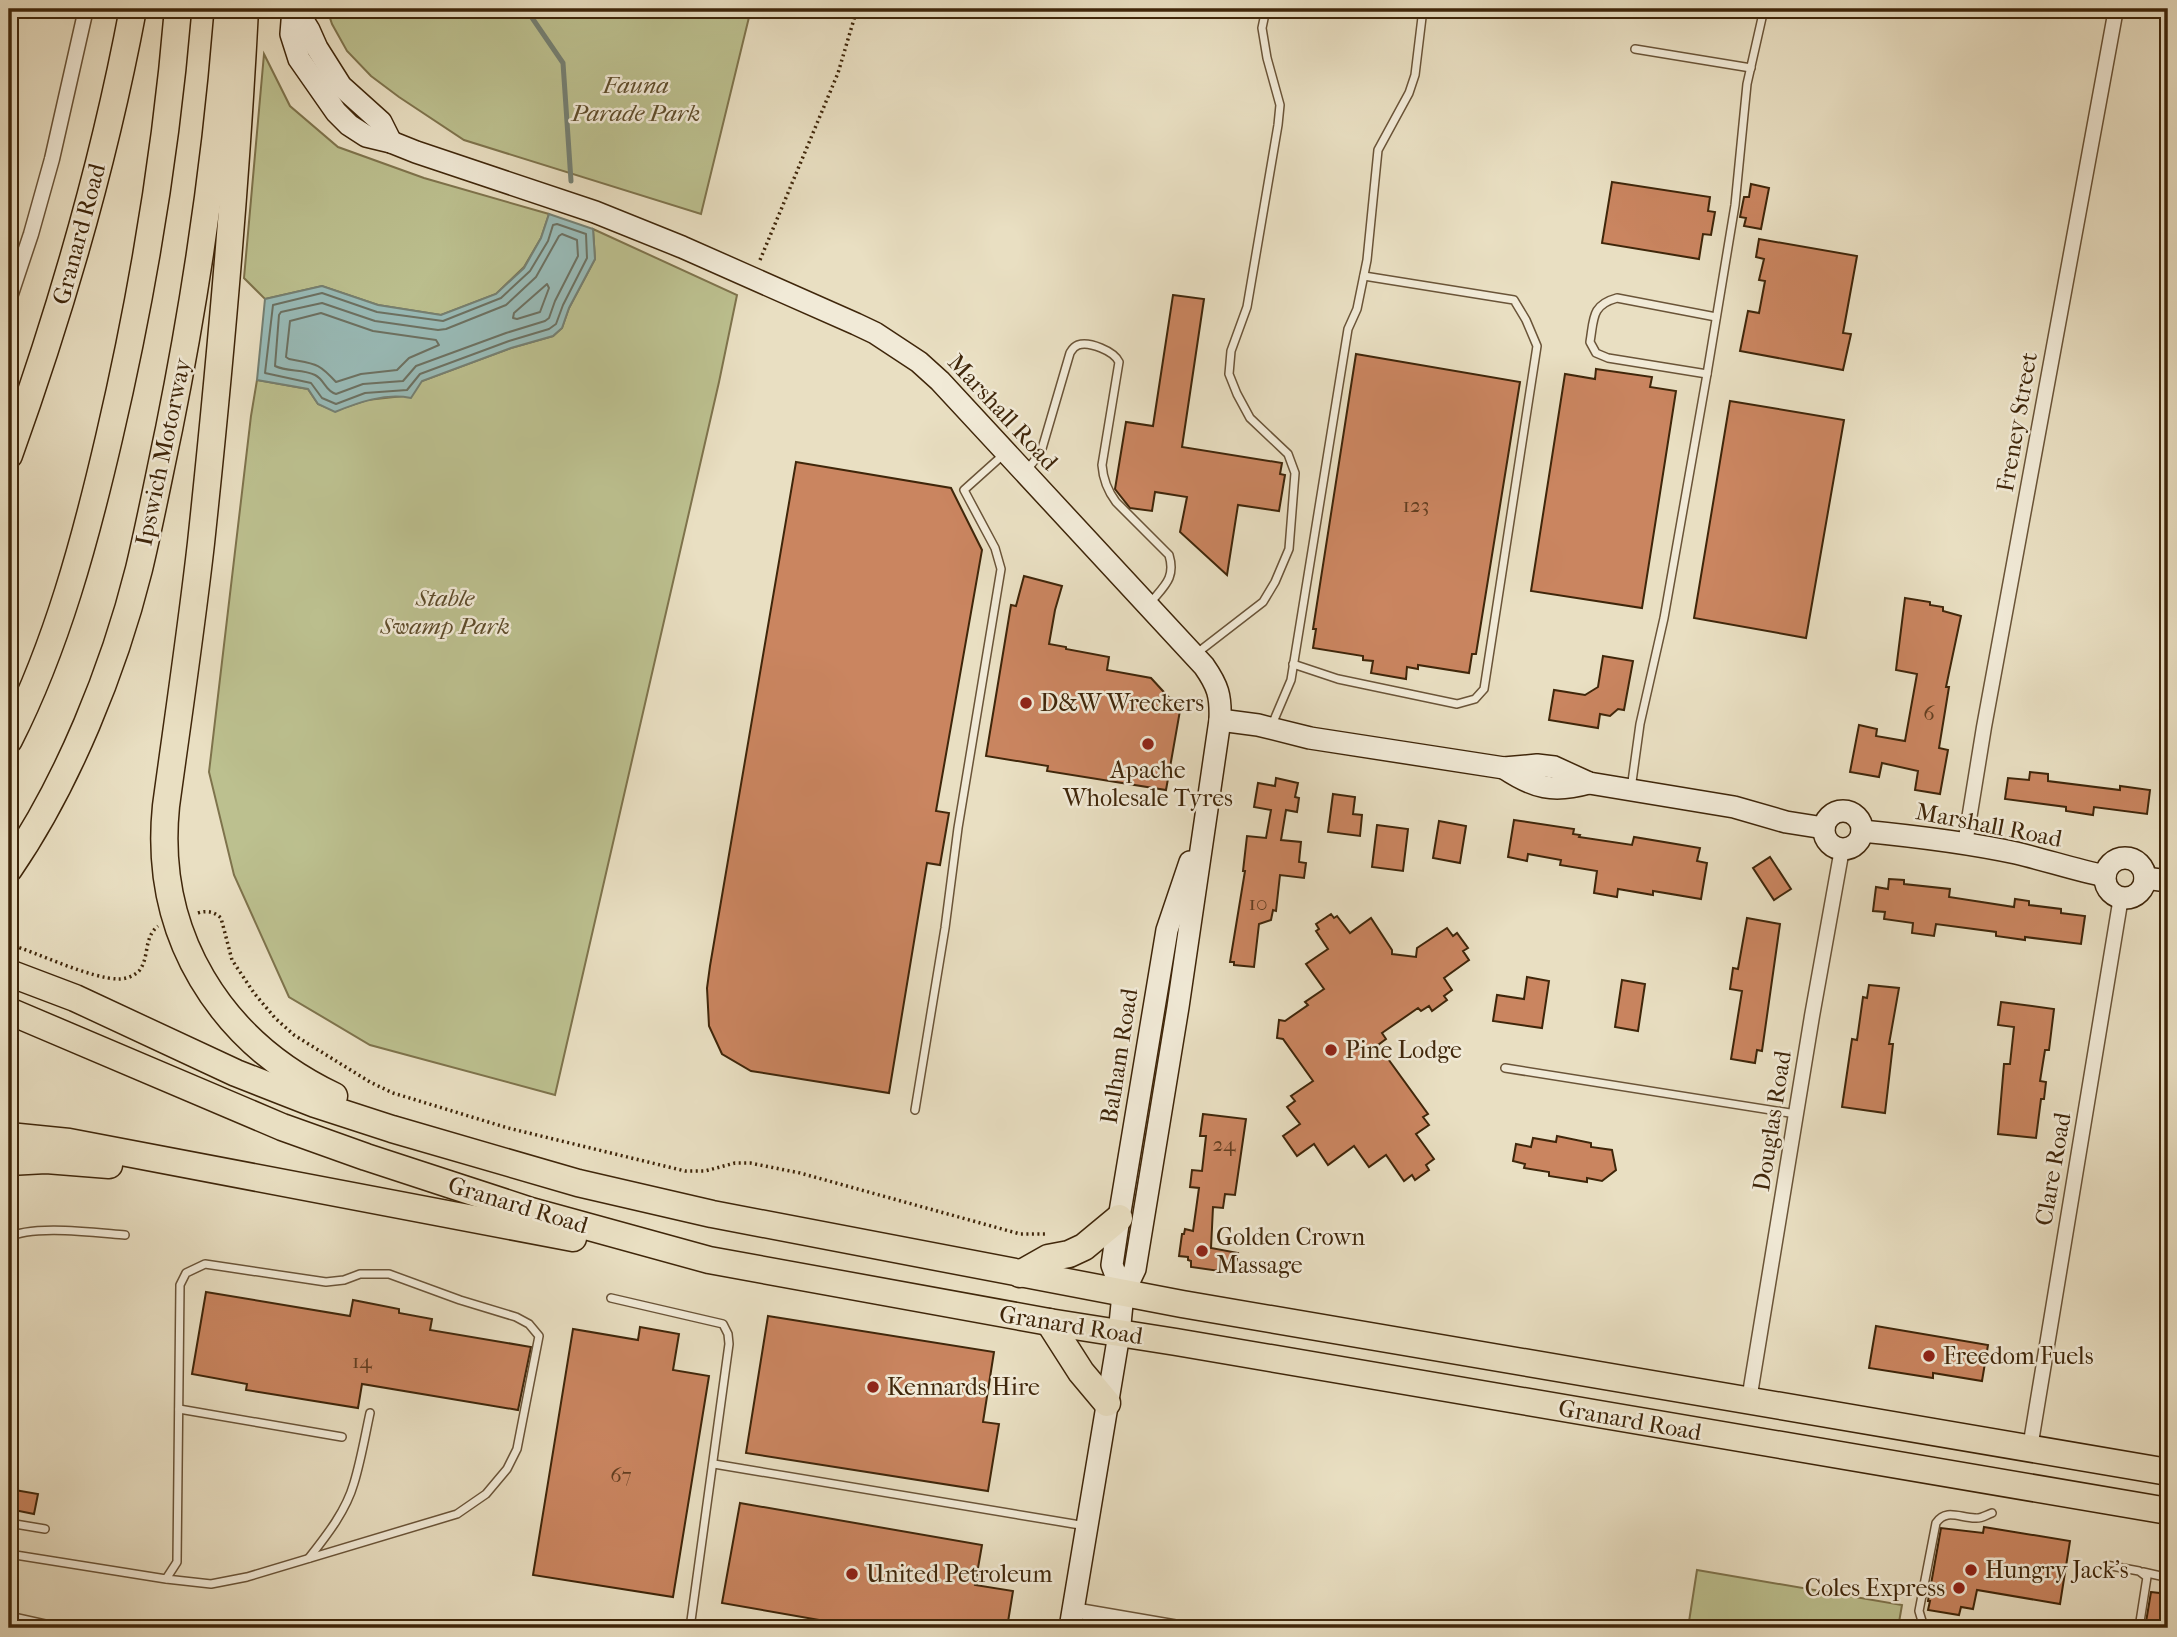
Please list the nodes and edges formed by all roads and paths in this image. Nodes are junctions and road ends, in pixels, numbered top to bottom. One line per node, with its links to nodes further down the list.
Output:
1 (86, 9): 16 (street)
2 (133, 9): 20 (highway, Granard Road)
3 (178, 9): 27 (highway)
4 (228, 9): 34 (highway, Ipswich Motorway)
5 (245, 9): 48 (highway)
6 (294, 9): 15 (street, Marshall Road)
7 (856, 9): 15 (path)
8 (1266, 9): 23 (lane)
9 (1423, 9): 14 (lane)
10 (1764, 9): 13 (lane)
11 (2116, 9): 32 (street, Freney Street)
12 (1635, 49): 13 (lane)
13 (1751, 68): 17 (lane)
14 (1364, 276): 24 (lane); 24 (lane)
15 (753, 278): 19 (street, Marshall Road)
16 (9, 300)
17 (1716, 317): 18 (lane); 18 (lane)
18 (1707, 374): 28 (lane)
19 (1006, 452): 21 (street, Marshall Road); 45 (lane)
20 (9, 455)
21 (1025, 472): 22 (street, Marshall Road); 22 (lane)
22 (1148, 606): 23 (street, Marshall Road)
23 (1194, 656): 25 (street, Marshall Road)
24 (1293, 664): 26 (lane)
25 (1220, 720): 26 (street); 30 (street, Balham Road)
26 (1271, 728): 28 (street)
27 (9, 740)
28 (1631, 790): 29 (street)
29 (1824, 828): 31 (street); 33 (street)
30 (1203, 831): 51 (street, Balham Road); 57 (street, Balham Road)
31 (1862, 831): 32 (street, Marshall Road); 33 (street)
32 (1965, 844): 35 (street, Marshall Road)
33 (1842, 849): 46 (street, Douglas Road)
34 (9, 869)
35 (2105, 876): 36 (street); 38 (street)
36 (2145, 878): 37 (street); 38 (street)
37 (2168, 881)
38 (2121, 897): 66 (street, Clare Road)
39 (195, 914): 54 (path)
40 (169, 921): 41 (path)
41 (9, 944)
42 (9, 972): 48 (highway, Granard Road)
43 (9, 1011): 55 (highway, Granard Road)
44 (1505, 1069): 46 (lane)
45 (915, 1110)
46 (1796, 1114): 61 (street, Douglas Road)
47 (9, 1136): 50 (highway)
48 (439, 1143): 56 (highway, Granard Road)
49 (9, 1162): 50 (highway)
50 (439, 1213): 55 (highway)
51 (1119, 1218): 54 (highway); 57 (street, Balham Road)
52 (125, 1234): 53 (lane)
53 (9, 1238)
54 (1084, 1247): 56 (highway)
55 (709, 1260): 59 (highway, Granard Road)
56 (1020, 1274): 57 (highway, Granard Road)
57 (1123, 1294): 60 (street, Balham Road); 61 (highway, Granard Road)
58 (611, 1298): 67 (lane)
59 (1049, 1322): 60 (highway, Granard Road); 62 (highway)
60 (1119, 1334): 62 (street, Balham Road); 69 (highway, Granard Road)
61 (1749, 1400): 66 (highway, Granard Road)
62 (1107, 1403): 72 (street, Balham Road)
63 (179, 1409): 65 (lane); 75 (lane); 79 (lane)
64 (370, 1413): 75 (lane)
65 (342, 1437)
66 (2030, 1448): 68 (highway, Granard Road)
67 (714, 1464): 72 (lane); 83 (lane)
68 (2168, 1472)
69 (2168, 1511)
70 (1992, 1513): 85 (lane)
71 (9, 1523): 73 (lane)
72 (1086, 1526): 81 (street, Balham Road)
73 (46, 1529)
74 (9, 1554): 79 (lane)
75 (309, 1558): 79 (lane)
76 (2106, 1565): 77 (lane)
77 (2139, 1571): 78 (lane); 86 (lane)
78 (2167, 1578)
79 (166, 1579)
80 (9, 1616): 82 (lane)
81 (1071, 1619): 84 (street)
82 (63, 1628)
83 (690, 1628)
84 (1178, 1628)
85 (1927, 1628)
86 (2139, 1628)

